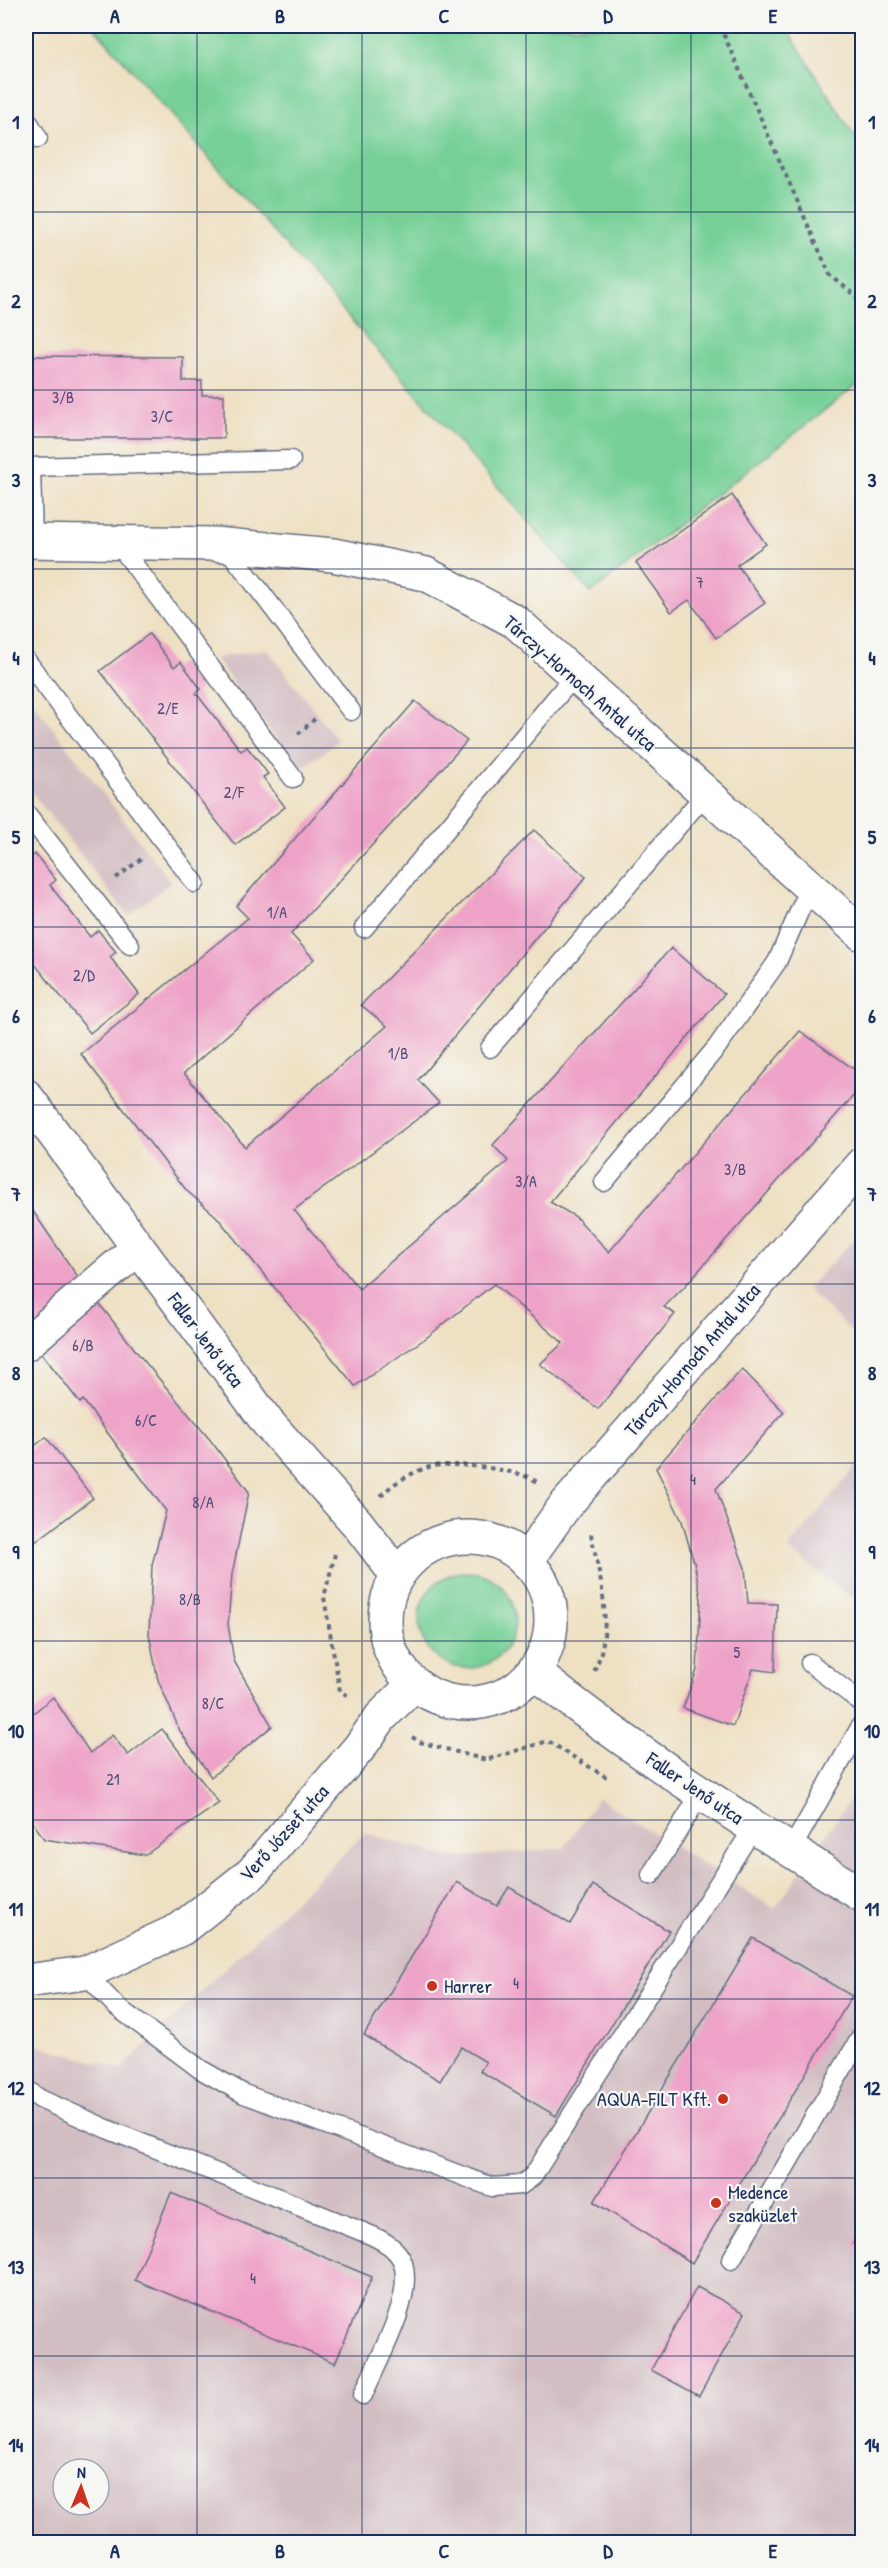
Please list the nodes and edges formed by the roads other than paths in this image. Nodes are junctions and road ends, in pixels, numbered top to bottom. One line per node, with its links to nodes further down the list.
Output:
1 (26, 118): 2 (lane)
2 (38, 138)
3 (291, 460): 4 (lane)
4 (28, 467): 5 (lane)
5 (29, 541): 6 (street, Tárczy-Hornoch Antal utca)
6 (117, 542): 7 (street, Tárczy-Hornoch Antal utca); 11 (lane)
7 (225, 545): 9 (street, Tárczy-Hornoch Antal utca); 10 (lane)
8 (26, 660): 14 (lane)
9 (575, 675): 12 (street, Tárczy-Hornoch Antal utca); 16 (lane)
10 (346, 704)
11 (292, 778)
12 (706, 794): 15 (street, Tárczy-Hornoch Antal utca); 19 (lane)
13 (26, 813): 18 (lane)
14 (195, 883)
15 (810, 887): 17 (street, Tárczy-Hornoch Antal utca); 22 (lane)
16 (364, 928)
17 (862, 934)
18 (130, 945)
19 (490, 1048)
20 (26, 1096): 23 (street, Faller Jenő utca)
21 (862, 1164): 25 (street, Tárczy-Hornoch Antal utca)
22 (604, 1182)
23 (138, 1248): 24 (street); 26 (street, Faller Jenő utca)
24 (26, 1344)
25 (526, 1561): 26 (street); 28 (street)
26 (398, 1575): 29 (street)
27 (810, 1664): 30 (lane)
28 (534, 1672): 29 (street); 32 (street, Faller Jenő utca)
29 (414, 1684): 37 (street, Verő József utca)
30 (862, 1703)
31 (862, 1724): 34 (lane)
32 (701, 1792): 33 (street, Faller Jenő utca); 35 (lane)
33 (754, 1827): 34 (street, Faller Jenő utca); 37 (lane)
34 (791, 1850): 36 (street, Faller Jenő utca)
35 (651, 1875)
36 (862, 1895)
37 (85, 1973): 38 (street, Verő József utca)
38 (26, 1981)
39 (862, 2035): 41 (lane)
40 (26, 2089): 42 (lane)
41 (731, 2260)
42 (363, 2395)

